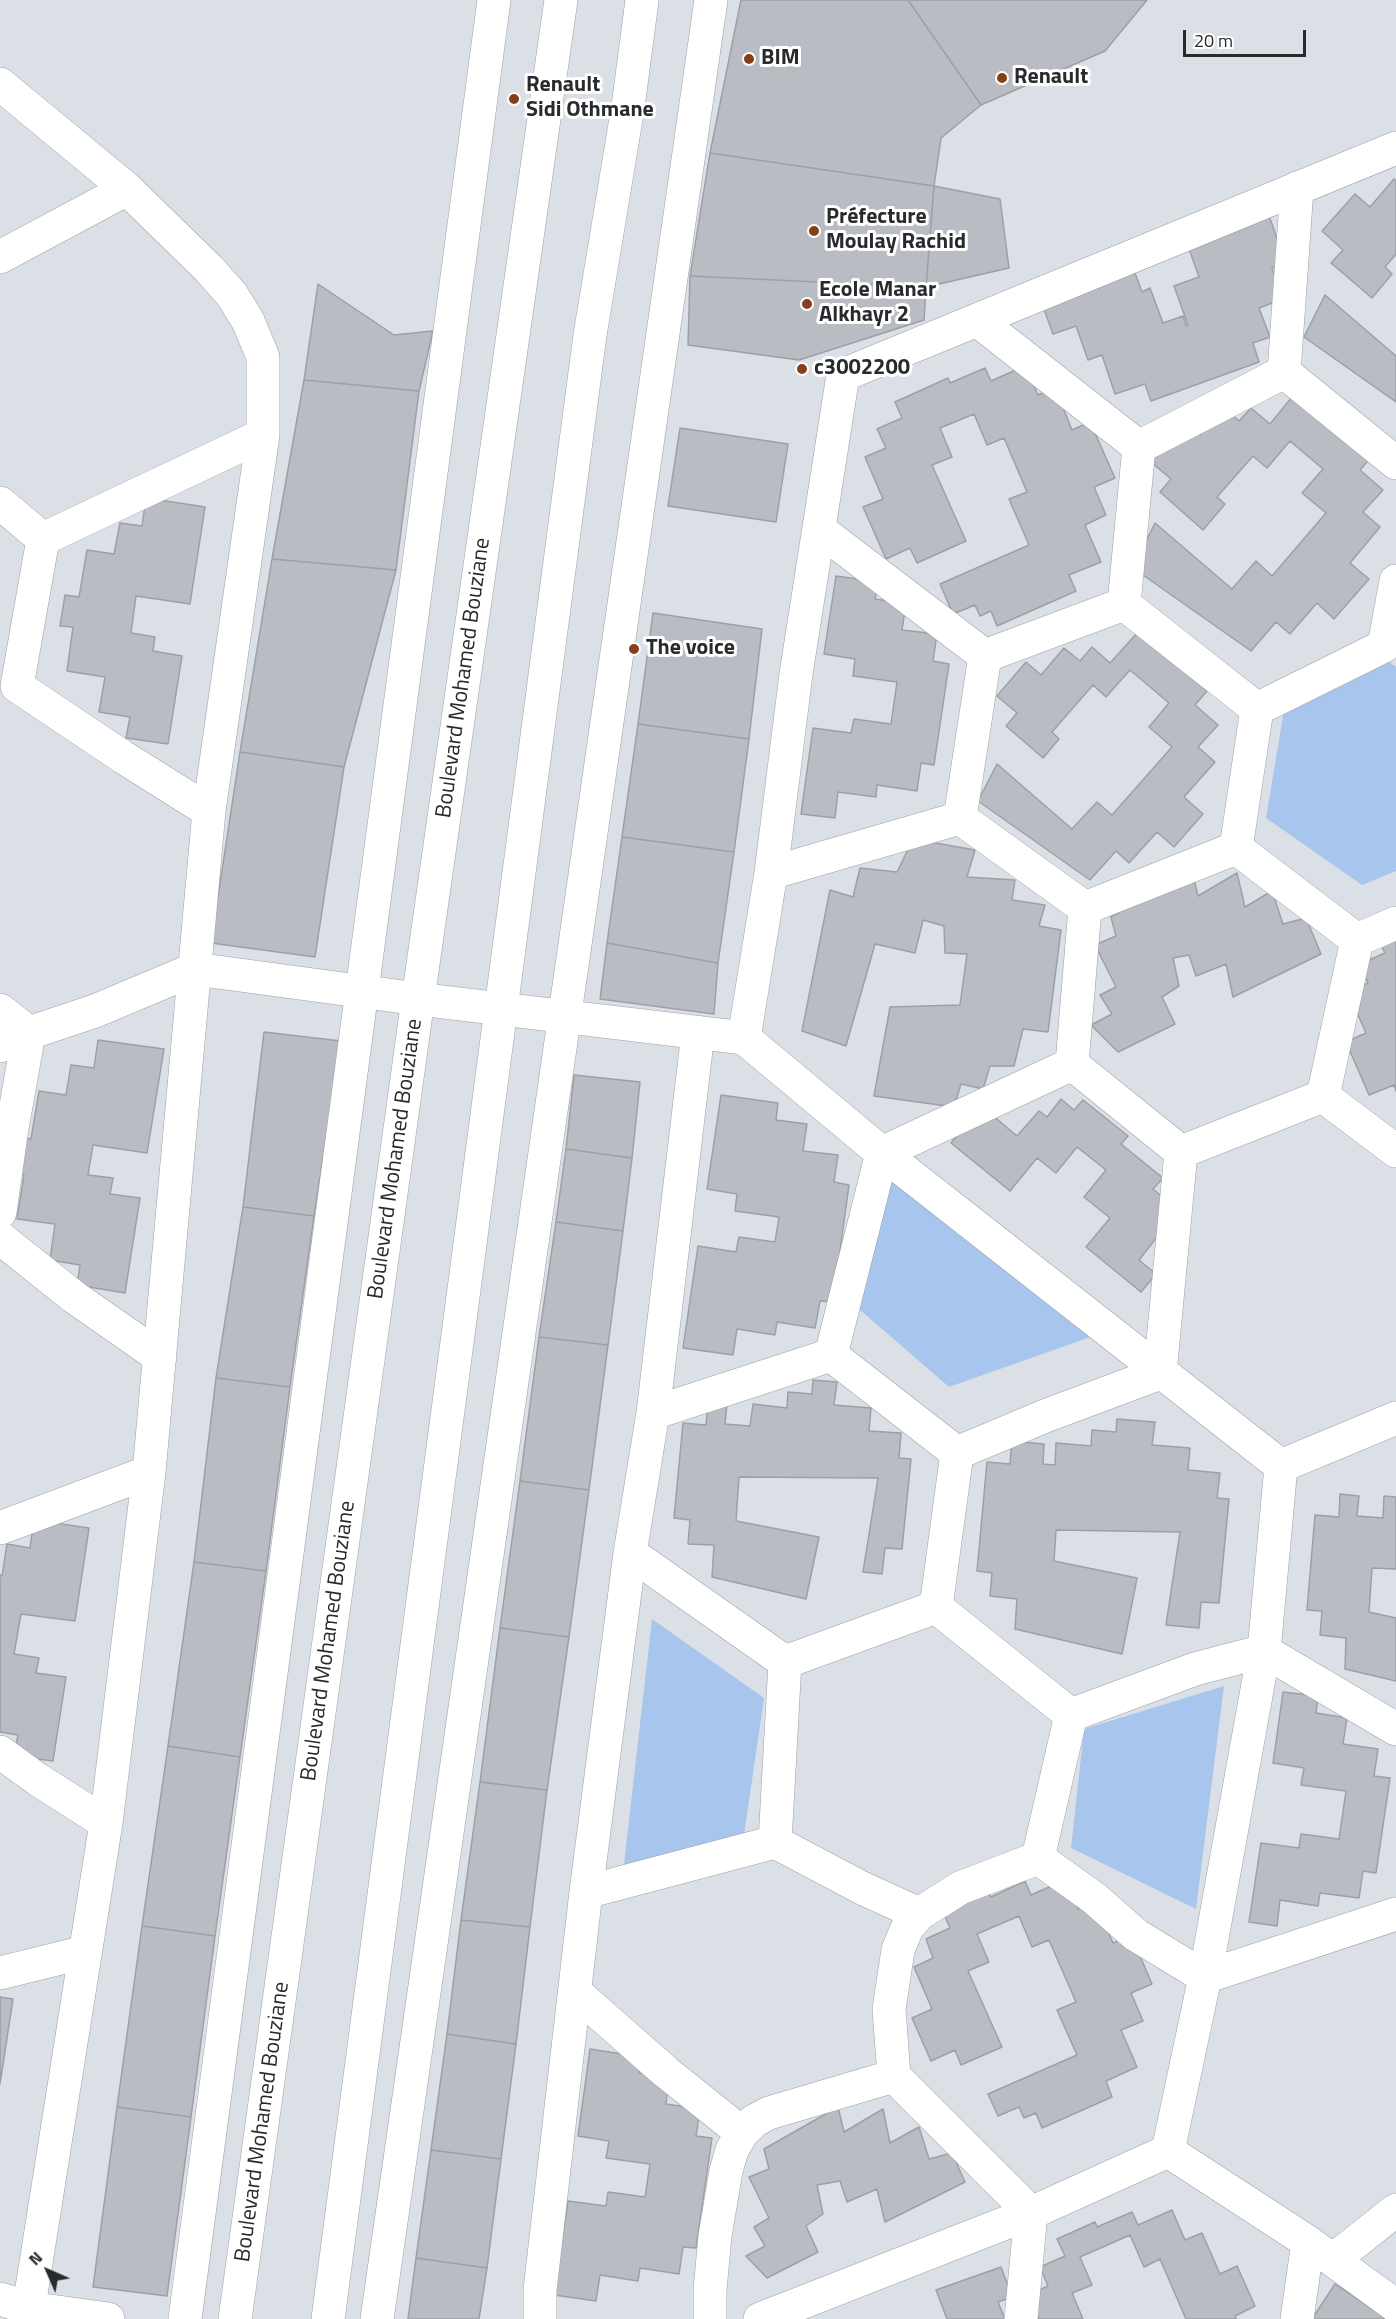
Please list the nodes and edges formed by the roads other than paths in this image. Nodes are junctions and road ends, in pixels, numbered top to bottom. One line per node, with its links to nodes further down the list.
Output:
1 (494, 0): 32 (street)
2 (561, 0): 33 (street, Boulevard Mohamed Bouziane)
3 (642, 0): 34 (street)
4 (711, 0): 36 (street)
5 (0, 84): 8 (street)
6 (1396, 148): 7 (street)
7 (1298, 188): 10 (street); 11 (street)
8 (128, 189): 9 (street); 12 (street)
9 (0, 257)
10 (977, 320): 13 (street); 16 (street)
11 (1284, 372): 13 (street); 14 (street)
12 (262, 435): 17 (street); 24 (street)
13 (1139, 447): 19 (street)
14 (1396, 464)
15 (0, 503): 17 (street)
16 (820, 530): 21 (street); 27 (street)
17 (44, 539): 22 (street)
18 (1396, 581): 20 (street)
19 (1124, 604): 21 (street); 23 (street)
20 (1390, 650): 23 (street)
21 (985, 656): 25 (street)
22 (9, 690): 24 (street)
23 (1257, 709): 26 (street)
24 (209, 811): 31 (street)
25 (960, 818): 27 (street); 28 (street)
26 (1236, 848): 28 (street); 30 (street)
27 (771, 873): 38 (street)
28 (1085, 908): 40 (street)
29 (1396, 923): 30 (street)
30 (1357, 940): 41 (street)
31 (195, 969): 32 (street); 39 (street); 48 (street)
32 (362, 992): 33 (street); 82 (street)
33 (418, 999): 34 (street); 83 (street, Boulevard Mohamed Bouziane)
34 (501, 1009): 36 (street); 84 (street)
35 (0, 1010): 39 (street)
36 (563, 1016): 37 (street); 85 (street)
37 (698, 1033): 38 (street); 50 (street)
38 (744, 1038): 44 (street)
39 (14, 1040): 45 (street)
40 (1072, 1064): 43 (street); 44 (street)
41 (1323, 1096): 42 (street); 43 (street)
42 (1396, 1151)
43 (1182, 1152): 49 (street)
44 (882, 1153): 47 (street); 49 (street)
45 (0, 1212)
46 (0, 1238): 48 (street)
47 (831, 1355): 50 (street); 52 (street)
48 (160, 1357): 54 (street)
49 (1160, 1373): 52 (street); 53 (street)
50 (653, 1413): 56 (street)
51 (1396, 1418): 53 (street)
52 (957, 1453): 57 (street)
53 (1281, 1466): 58 (street)
54 (149, 1472): 55 (street); 63 (street)
55 (0, 1528)
56 (630, 1553): 59 (street); 66 (street)
57 (936, 1607): 59 (street); 60 (street)
58 (1264, 1652): 60 (street); 61 (street); 71 (street)
59 (785, 1662): 64 (street)
60 (1071, 1715): 65 (street)
61 (1396, 1729)
62 (0, 1752): 63 (street)
63 (106, 1822): 69 (street)
64 (775, 1842): 66 (street); 67 (street)
65 (1038, 1858): 67 (street); 71 (street)
66 (586, 1892): 72 (street)
67 (919, 1914): 73 (street)
68 (1396, 1914): 71 (street)
69 (86, 1953): 70 (street); 80 (street)
70 (0, 1973)
71 (1205, 1977): 75 (street)
72 (575, 1992): 74 (street); 86 (street)
73 (894, 2076): 74 (street); 77 (street)
74 (742, 2133): 87 (street)
75 (1168, 2151): 77 (street); 78 (street)
76 (1396, 2210): 78 (street)
77 (1030, 2213): 88 (street); 89 (street)
78 (1320, 2251): 79 (street); 90 (street)
79 (1396, 2306)
80 (19, 2309): 81 (street)
81 (108, 2319)
82 (185, 2319)
83 (235, 2319)
84 (328, 2319)
85 (377, 2319)
86 (540, 2319)
87 (710, 2319)
88 (760, 2319)
89 (1021, 2319)
90 (1297, 2319)

